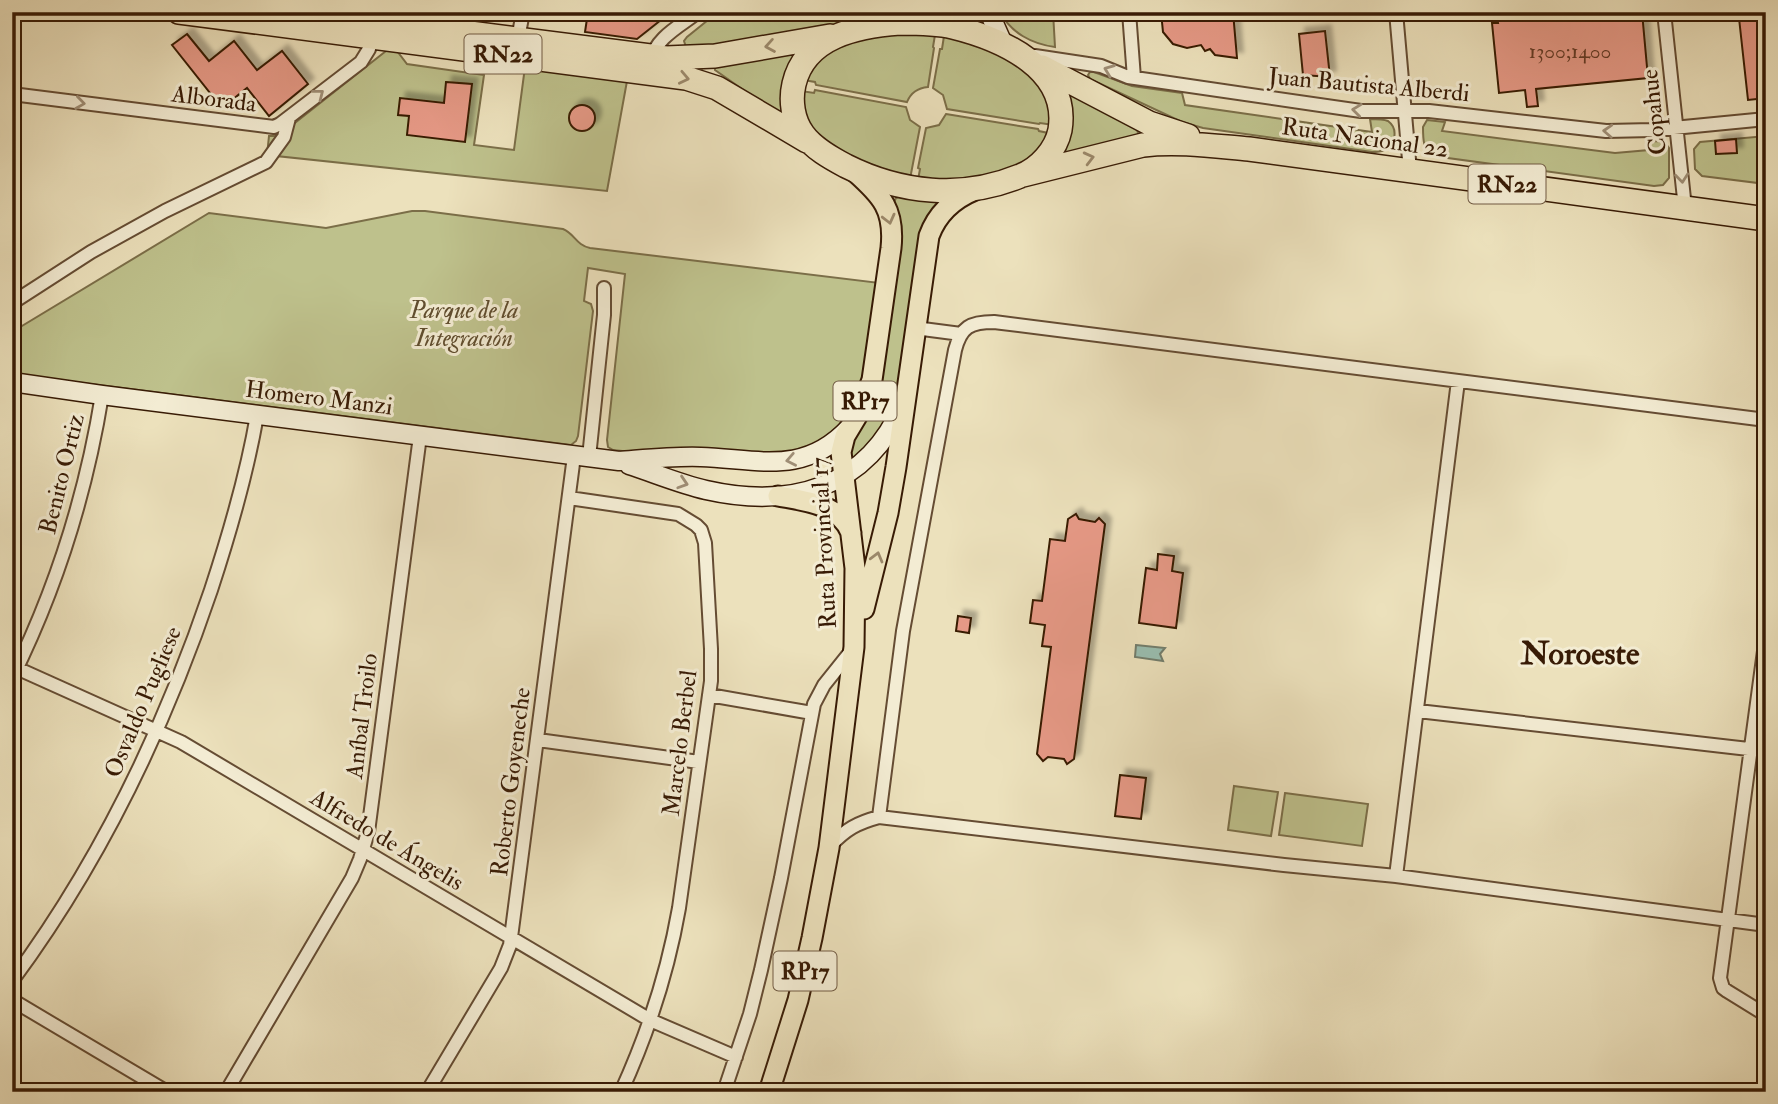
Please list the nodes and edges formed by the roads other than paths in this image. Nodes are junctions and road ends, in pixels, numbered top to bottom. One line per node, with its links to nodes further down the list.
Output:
1 (179, 12): 10 (highway, RN22)
2 (306, 12): 10 (highway, RN22)
3 (523, 12): 12 (street)
4 (698, 12): 14 (street)
5 (888, 12): 11 (main road)
6 (989, 12): 13 (main road)
7 (1129, 12): 15 (street)
8 (1396, 12): 17 (street)
9 (1664, 12): 20 (street, Copahue)
10 (373, 23): 12 (highway, RN22); 14 (highway, RN22); 18 (street, Alborada, one-way to 10)
11 (844, 33): 13 (highway, RN22); 14 (highway, RN22, one-way to 14); 21 (highway, RN22)
12 (518, 39): 14 (highway, RN22)
13 (1018, 54): 15 (street, Juan Bautista Alberdi, one-way to 13); 22 (highway, Ruta Nacional 22 / RN22); 25 (highway, RN22)
14 (650, 64): 21 (highway, RN22, one-way to 21)
15 (1134, 78): 17 (street, Juan Bautista Alberdi, one-way to 15)
16 (12, 94): 18 (street, Alborada, one-way to 18)
17 (1405, 111): 20 (street, Juan Bautista Alberdi, one-way to 17); 24 (street)
18 (289, 118): 30 (street)
19 (1766, 119): 20 (street, Juan Bautista Alberdi)
20 (1676, 128): 27 (street, Copahue, one-way to 27)
21 (811, 144): 23 (highway, RN22)
22 (1249, 149): 24 (highway, Ruta Nacional 22 / RN22); 25 (highway, Ruta Nacional 22 / RN22, one-way to 22)
23 (849, 167): 26 (highway, RN22); 39 (main road, Ruta Provincial 17 / RP17, one-way to 39)
24 (1410, 171): 27 (highway, Ruta Nacional 22 / RN22)
25 (1023, 175): 26 (highway, RN22)
26 (983, 187): 31 (main road, Ruta Provincial 17 / RP17)
27 (1685, 208): 28 (highway, Ruta Nacional 22 / RN22)
28 (1766, 219)
29 (604, 288): 41 (street, Roberto Goyeneche)
30 (12, 303)
31 (915, 328): 32 (street); 35 (main road, Ruta Provincial 17 / RP17)
32 (961, 334): 33 (street); 58 (street)
33 (1458, 381): 38 (street); 51 (street)
34 (12, 382): 36 (main road, Homero Manzi)
35 (907, 390): 43 (main road, Homero Manzi); 48 (main road, Ruta Provincial 17 / RP17, one-way to 35)
36 (102, 395): 37 (main road, Homero Manzi); 49 (street, Benito Ortiz)
37 (257, 415): 40 (main road, Homero Manzi); 53 (street, Osvaldo Pugliese)
38 (1766, 420)
39 (849, 428): 42 (main road, Homero Manzi, one-way to 42); 43 (main road, Ruta Provincial 17 / RP17)
40 (420, 436): 41 (main road, Homero Manzi); 60 (street, Aníbal Troilo)
41 (582, 457): 42 (main road, Homero Manzi); 45 (street, Roberto Goyeneche)
42 (619, 461): 44 (main road, Homero Manzi, one-way to 44)
43 (844, 476): 44 (main road, Homero Manzi); 46 (main road, Ruta Provincial 17 / RP17)
44 (778, 496): 46 (main road)
45 (569, 498): 50 (street, Marcelo Berbel); 54 (street, Roberto Goyeneche)
46 (852, 536): 48 (main road, Ruta Provincial 17 / RP17)
47 (1766, 636): 55 (street)
48 (854, 647): 52 (street); 59 (main road, Ruta Provincial 17 / RP17)
49 (14, 671): 53 (street, Alfredo de Ángelis)
50 (709, 695): 52 (street); 57 (street, Marcelo Berbel)
51 (1418, 711): 55 (street); 61 (street)
52 (812, 713): 69 (street)
53 (157, 731): 60 (street, Alfredo de Ángelis); 65 (street, Osvaldo Pugliese)
54 (537, 740): 57 (street); 64 (street, Roberto Goyeneche)
55 (1751, 749): 56 (street); 62 (street)
56 (1766, 751)
57 (699, 762): 68 (street, Marcelo Berbel)
58 (879, 817): 59 (street); 61 (street)
59 (829, 848): 75 (main road, Ruta Provincial 17 / RP17)
60 (363, 850): 64 (street, Alfredo de Ángelis); 71 (street, Aníbal Troilo)
61 (1396, 876): 62 (street)
62 (1727, 920): 63 (street); 67 (street)
63 (1766, 925)
64 (512, 938): 68 (street, Alfredo de Ángelis); 72 (street, Roberto Goyeneche)
65 (12, 981)
66 (12, 1000): 70 (street)
67 (1766, 1015)
68 (650, 1020): 69 (street, Alfredo de Ángelis); 73 (street, Marcelo Berbel)
69 (736, 1057): 74 (street)
70 (167, 1092)
71 (226, 1092)
72 (427, 1092)
73 (621, 1092)
74 (724, 1092)
75 (769, 1092)

